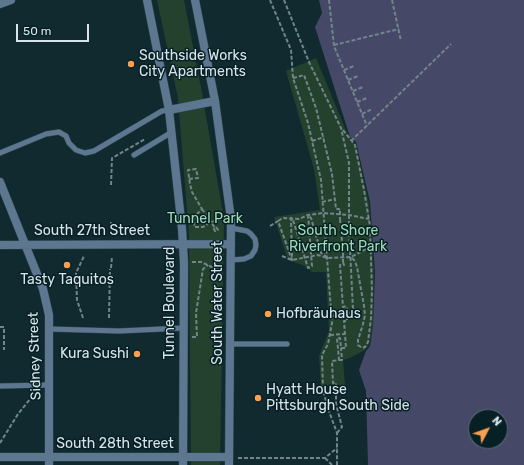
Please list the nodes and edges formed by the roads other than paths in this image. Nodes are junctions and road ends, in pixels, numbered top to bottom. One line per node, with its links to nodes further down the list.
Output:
1 (11, 0): 4 (street)
2 (147, 0): 6 (street, Tunnel Boulevard)
3 (195, 0): 5 (street, South Water Street)
4 (0, 4)
5 (215, 101): 6 (street); 11 (street, South Water Street)
6 (169, 110): 7 (street, Tunnel Boulevard); 8 (lane)
7 (172, 132): 9 (lane); 13 (street, Tunnel Boulevard)
8 (0, 153)
9 (134, 155)
10 (0, 182): 12 (street, Sidney Street)
11 (231, 228): 14 (street, South Water Street); 16 (lane)
12 (25, 244): 13 (street, South 27th Street); 15 (street, South 27th Street); 18 (street, Sidney Street)
13 (183, 244): 14 (street, South 27th Street); 17 (street, Tunnel Boulevard)
14 (231, 244): 16 (street, South Water Street)
15 (0, 245)
16 (231, 260): 19 (street, South Water Street)
17 (184, 328): 18 (lane); 26 (street, Tunnel Boulevard)
18 (49, 329): 21 (street, Sidney Street)
19 (230, 344): 20 (lane); 24 (street, South Water Street)
20 (287, 344)
21 (49, 385): 22 (lane); 25 (street, Sidney Street)
22 (0, 386)
23 (0, 457): 25 (street, South 28th Street)
24 (232, 460): 26 (street, South 28th Street)
25 (49, 461): 26 (street, South 28th Street)
26 (183, 461)

